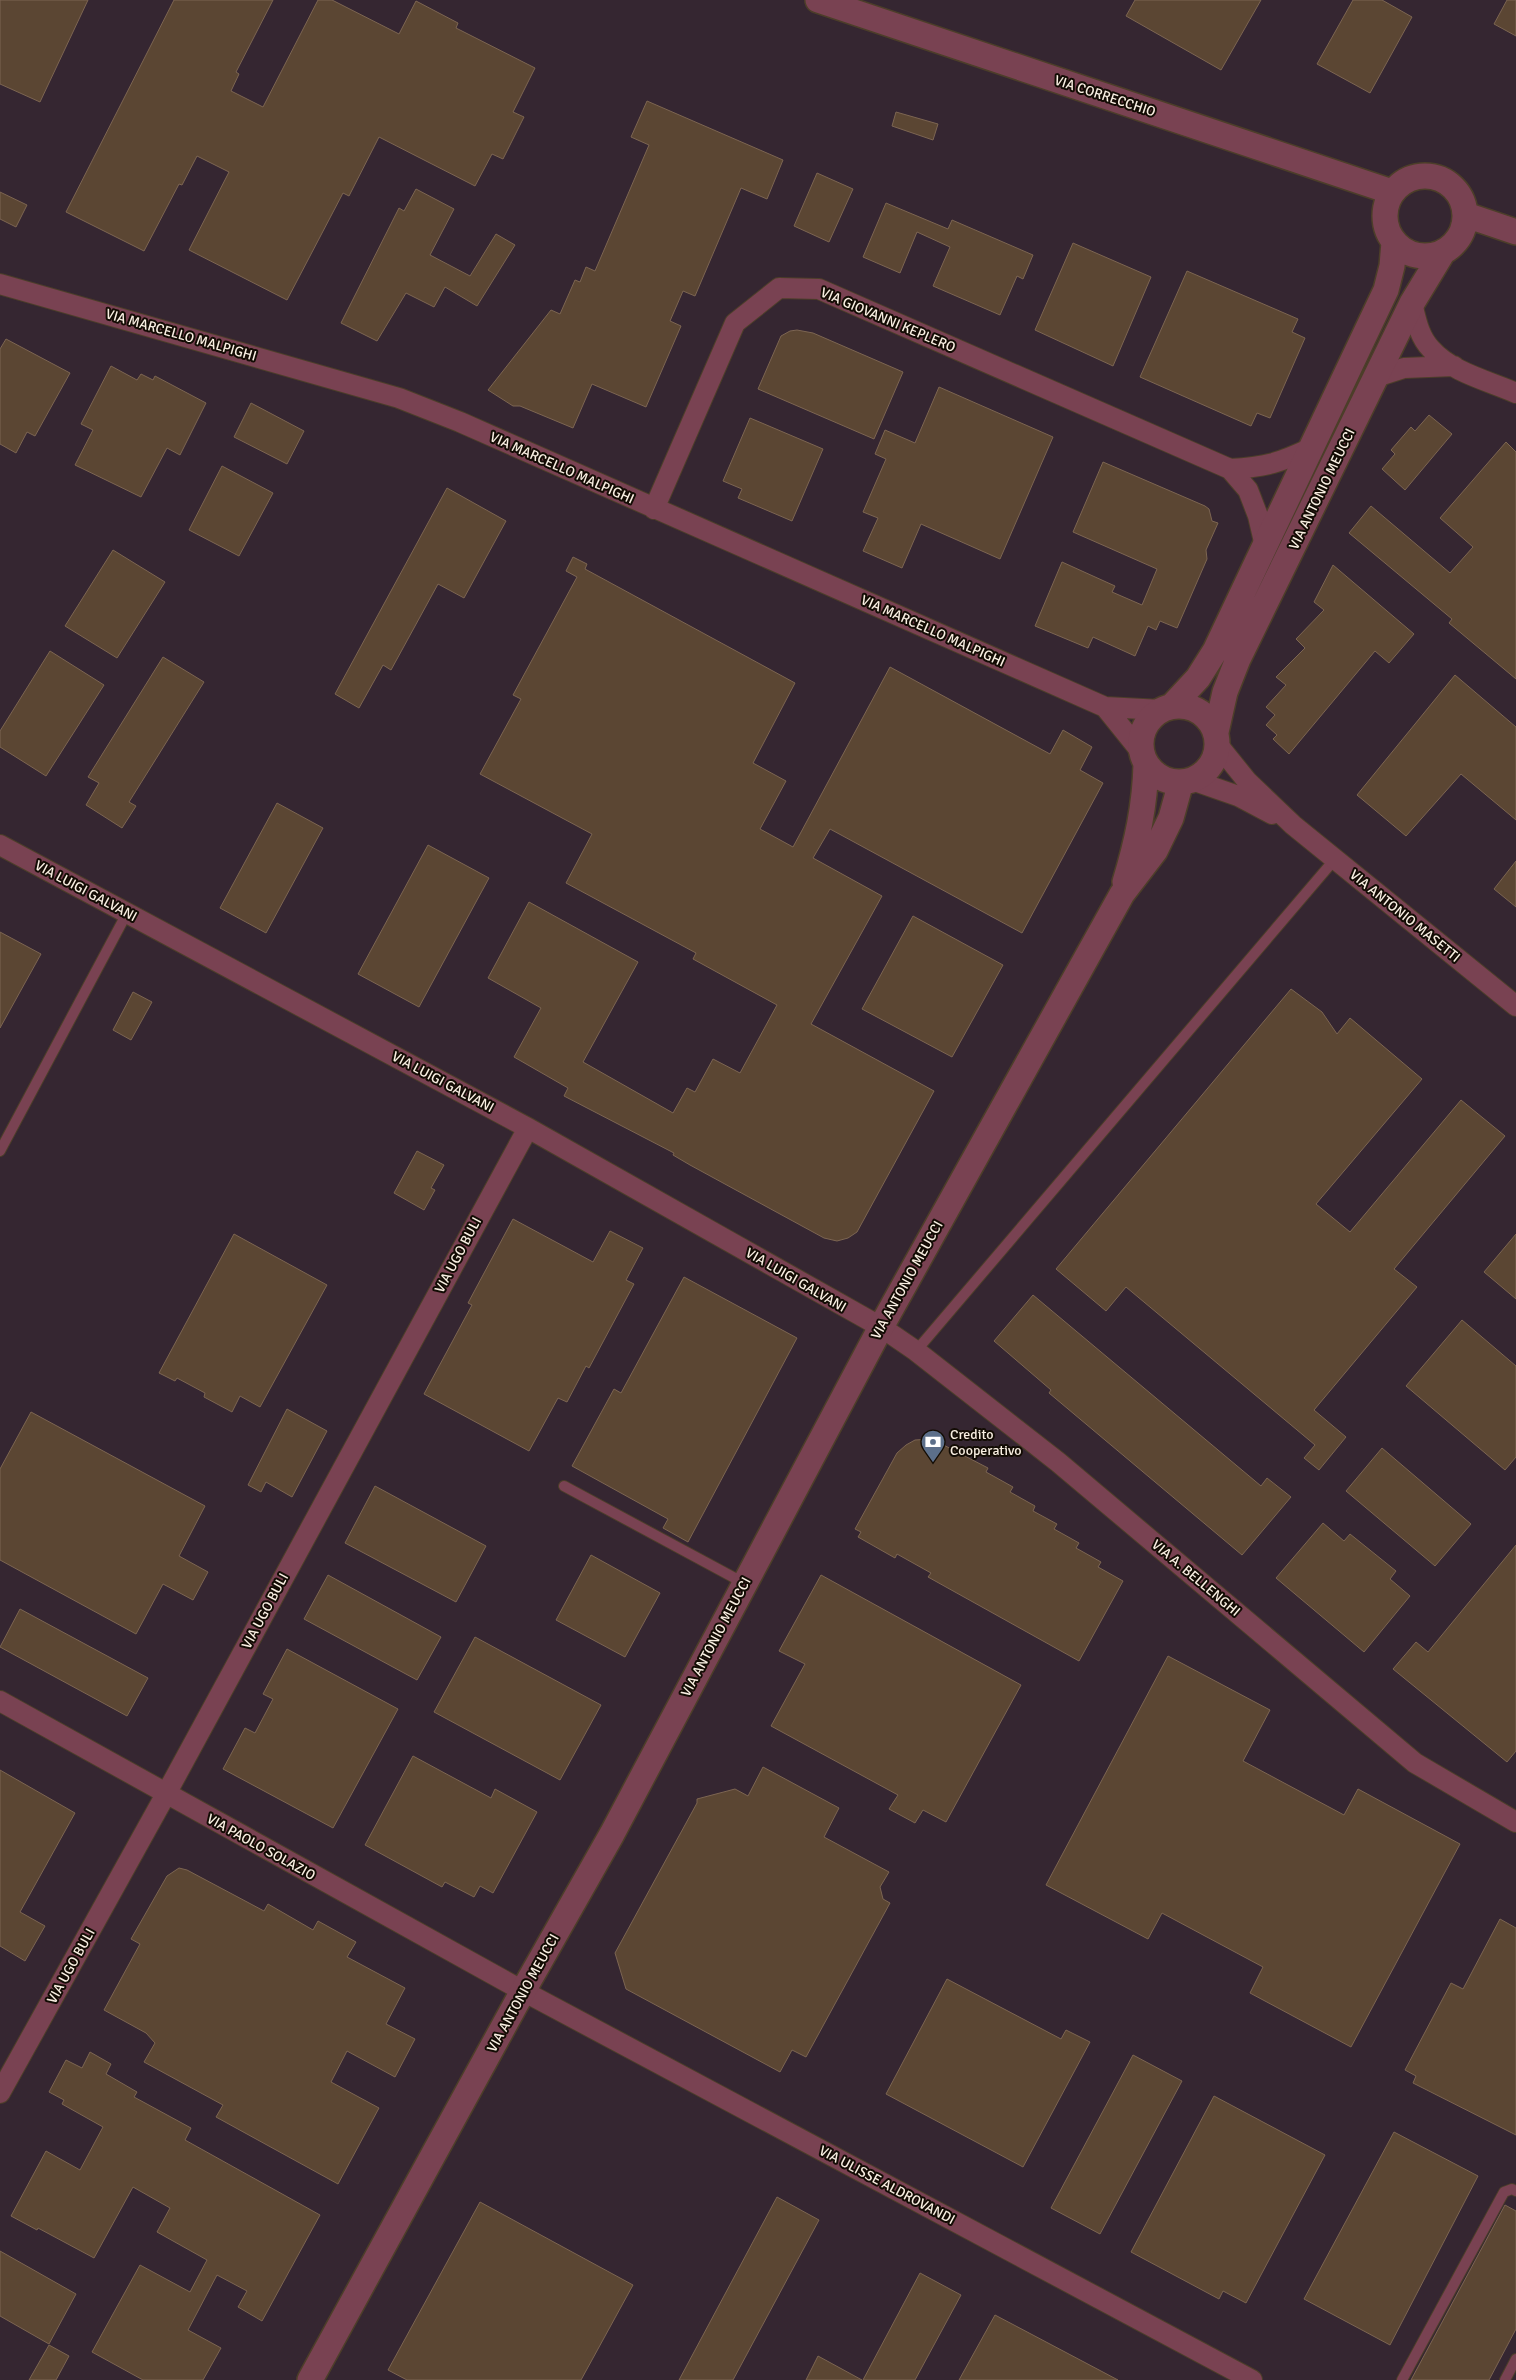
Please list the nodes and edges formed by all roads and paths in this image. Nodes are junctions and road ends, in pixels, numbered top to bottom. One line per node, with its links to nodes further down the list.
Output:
1 (818, 0): 2 (street, VIA CORRECCHIO)
2 (1392, 192): 3 (street); 5 (street)
3 (1466, 215): 4 (street); 6 (street)
4 (1516, 232)
5 (1394, 242): 6 (street); 12 (street, VIA ANTONIO MEUCCI)
6 (1443, 252): 8 (street, VIA ANTONIO MEUCCI)
7 (0, 284): 14 (street, VIA MARCELLO MALPIGHI)
8 (1412, 303): 9 (street); 10 (street, VIA ANTONIO MEUCCI)
9 (1454, 366): 10 (street); 11 (street)
10 (1376, 377): 18 (street, VIA ANTONIO MEUCCI)
11 (1516, 393)
12 (1311, 448): 13 (street, VIA GIOVANNI KEPLERO); 15 (street, VIA ANTONIO MEUCCI)
13 (1230, 469): 14 (street, VIA GIOVANNI KEPLERO); 15 (street, VIA GIOVANNI KEPLERO)
14 (654, 509): 16 (street, VIA MARCELLO MALPIGHI)
15 (1265, 546): 17 (street, VIA ANTONIO MEUCCI)
16 (1105, 707): 17 (street, VIA MARCELLO MALPIGHI); 19 (street, VIA MARCELLO MALPIGHI)
17 (1167, 708): 18 (street); 19 (street)
18 (1217, 738): 20 (street); 21 (street, VIA ANTONIO MASETTI)
19 (1144, 759): 20 (street); 24 (street, VIA ANTONIO MEUCCI)
20 (1186, 781): 21 (street, VIA ANTONIO MASETTI); 24 (street, VIA ANTONIO MEUCCI)
21 (1294, 825): 23 (street, VIA ANTONIO MASETTI)
22 (0, 845): 25 (street, VIA LUIGI GALVANI)
23 (1335, 859): 26 (street, VIA ANTONIO MASETTI); 30 (lane)
24 (1122, 894): 29 (street, VIA ANTONIO MEUCCI)
25 (127, 913): 27 (street, VIA LUIGI GALVANI); 28 (lane)
26 (1516, 1006)
27 (528, 1128): 29 (street, VIA LUIGI GALVANI); 34 (street, VIA UGO BULI)
28 (0, 1151)
29 (881, 1328): 30 (street, VIA A. BELLENGHI); 32 (street, VIA ANTONIO MEUCCI)
30 (916, 1351): 35 (street, VIA A. BELLENGHI)
31 (564, 1486): 32 (lane)
32 (744, 1583): 36 (street, VIA ANTONIO MEUCCI)
33 (0, 1701): 34 (street, VIA PAOLO SOLAZIO)
34 (166, 1794): 36 (street, VIA PAOLO SOLAZIO); 37 (street, VIA UGO BULI)
35 (1516, 1822)
36 (523, 1991): 40 (street, VIA ANTONIO MEUCCI); 41 (street, VIA ULISSE ALDROVANDI)
37 (0, 2094)
38 (1516, 2191): 42 (lane)
39 (1516, 2359): 43 (lane)
40 (310, 2380)
41 (1252, 2380)
42 (1402, 2380)
43 (1505, 2380)

